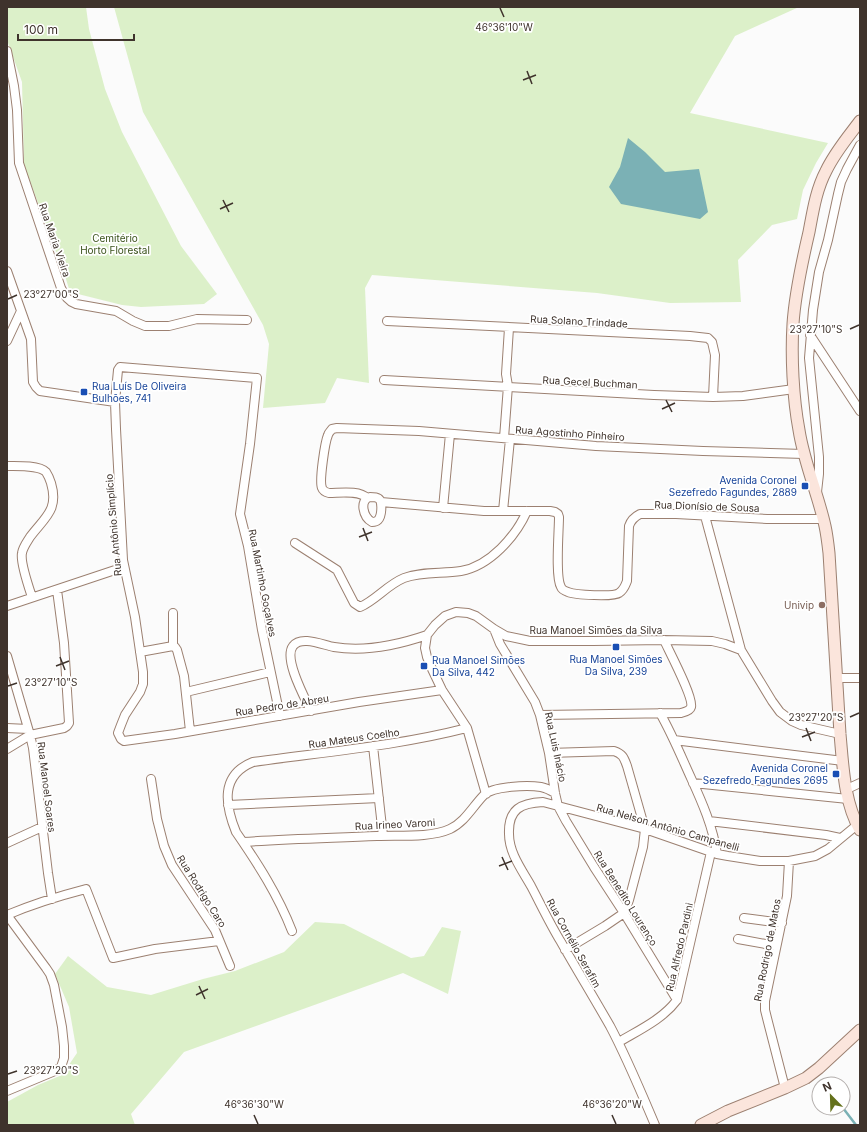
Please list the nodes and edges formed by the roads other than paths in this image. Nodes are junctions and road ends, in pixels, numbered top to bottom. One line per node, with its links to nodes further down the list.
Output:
1 (7, 51): 6 (street, Rua Maria Vieira)
2 (860, 121): 14 (main road)
3 (860, 145): 9 (street)
4 (7, 271): 5 (street)
5 (21, 311): 10 (street); 16 (street)
6 (247, 320)
7 (387, 322): 8 (street, Rua Solano Trindade)
8 (509, 328): 13 (street); 15 (street, Rua Solano Trindade)
9 (810, 335): 17 (street); 22 (street)
10 (7, 341)
11 (257, 378): 16 (street, Rua Antônio Simplício); 43 (street, Rua Martinho Goçalves)
12 (384, 380): 13 (street, Rua Gecel Buchman)
13 (508, 386): 15 (street, Rua Gecel Buchman); 19 (street)
14 (794, 388): 15 (street, Rua Gecel Buchman); 20 (main road)
15 (713, 397)
16 (115, 402): 31 (street, Rua Antônio Simplício)
17 (860, 411)
18 (450, 434): 19 (street, Rua Agostinho Pinheiro); 23 (street, Rua Agostinho Pinheiro); 25 (street)
19 (507, 439): 20 (street, Rua Agostinho Pinheiro); 27 (street)
20 (804, 454): 22 (main road)
21 (7, 466): 33 (street)
22 (816, 495): 29 (main road)
23 (367, 498): 24 (street); 24 (street)
24 (381, 502): 25 (street)
25 (443, 508): 27 (street)
26 (527, 511): 27 (street); 28 (street, Rua Dionísio de Sousa); 30 (street)
27 (503, 512)
28 (705, 516): 29 (street, Rua Dionísio de Sousa); 40 (street)
29 (823, 518): 44 (main road)
30 (295, 543)
31 (124, 567): 32 (street); 41 (street, Rua Antônio Simplício)
32 (57, 590): 33 (street); 55 (street)
33 (32, 597): 34 (street)
34 (7, 606)
35 (173, 613): 39 (street)
36 (494, 629): 37 (street, Rua Manoel Simões da Silva); 38 (street, Rua Manoel Simões da Silva); 50 (street, Rua Luis Inácio)
37 (427, 635): 46 (street); 48 (street)
38 (664, 640): 40 (street, Rua Manoel Simões da Silva); 49 (street)
39 (173, 646): 41 (street); 47 (street)
40 (740, 650): 56 (street)
41 (140, 652): 58 (street, Rua Antônio Simplício)
42 (7, 656): 55 (street, Rua Manoel Soares)
43 (270, 672): 47 (street); 51 (street, Rua Martinho Goçalves)
44 (837, 678): 45 (street); 56 (main road)
45 (860, 678)
46 (442, 690): 48 (street, Rua Pedro de Abreu); 53 (street)
47 (186, 692): 54 (street)
48 (311, 711): 51 (street, Rua Pedro de Abreu)
49 (660, 713): 50 (street); 57 (street)
50 (540, 714): 61 (street, Rua Luis Inácio)
51 (280, 716): 54 (street, Rua Pedro de Abreu)
52 (7, 728): 55 (street)
53 (467, 728): 59 (street, Rua Mateus Coelho); 67 (street)
54 (190, 730): 58 (street, Rua Pedro de Abreu)
55 (29, 732): 60 (street); 73 (street, Rua Manoel Soares)
56 (840, 734): 62 (main road)
57 (674, 740): 62 (street); 64 (street)
58 (124, 741)
59 (373, 746): 69 (street); 70 (street, Rua Mateus Coelho)
60 (7, 749)
61 (549, 753): 66 (street, Rua Luis Inácio); 75 (street)
62 (843, 761): 68 (main road)
63 (151, 780): 89 (street, Rua Rodrigo Caro)
64 (693, 783): 68 (street); 72 (street)
65 (860, 783): 68 (street)
66 (555, 793): 67 (street, Rua Irineo Varoni); 71 (street, Rua Luis Inácio)
67 (486, 794): 76 (street, Rua Irineo Varoni)
68 (847, 794): 74 (main road)
69 (380, 798): 70 (street); 76 (street)
70 (228, 805): 78 (street)
71 (558, 806): 75 (street, Rua Nelson Antônio Campanelli); 83 (street, Rua Benedito Lourenço); 91 (street, Rua Cornélio Serafim)
72 (709, 821): 77 (street); 80 (street)
73 (42, 827): 79 (street); 82 (street, Rua Manoel Soares)
74 (859, 828): 77 (street, Rua Nelson Antônio Campanelli)
75 (645, 829): 80 (street, Rua Nelson Antônio Campanelli); 83 (street)
76 (384, 836): 78 (street, Rua Irineo Varoni)
77 (840, 838): 81 (street, Rua Nelson Antônio Campanelli)
78 (243, 842): 87 (street)
79 (7, 843)
80 (714, 853): 81 (street, Rua Nelson Antônio Campanelli); 93 (street, Rua Alfredo Pardini)
81 (789, 861): 86 (street, Rua Rodrigo de Matos)
82 (52, 899): 84 (street); 89 (street)
83 (624, 913): 91 (street); 93 (street, Rua Benedito Lourenço)
84 (7, 915): 97 (street)
85 (744, 918): 86 (street)
86 (782, 922): 90 (street, Rua Rodrigo de Matos)
87 (292, 931)
88 (738, 939): 90 (street)
89 (219, 941): 92 (street, Rua Rodrigo Caro)
90 (776, 946): 96 (street, Rua Rodrigo de Matos)
91 (565, 950): 95 (street, Rua Cornélio Serafim)
92 (230, 966)
93 (677, 1000): 95 (street, Rua Alfredo Pardini)
94 (860, 1030): 96 (main road)
95 (618, 1042): 98 (street, Rua Cornélio Serafim)
96 (785, 1088): 99 (main road)
97 (7, 1091)
98 (655, 1125)
99 (701, 1125)

